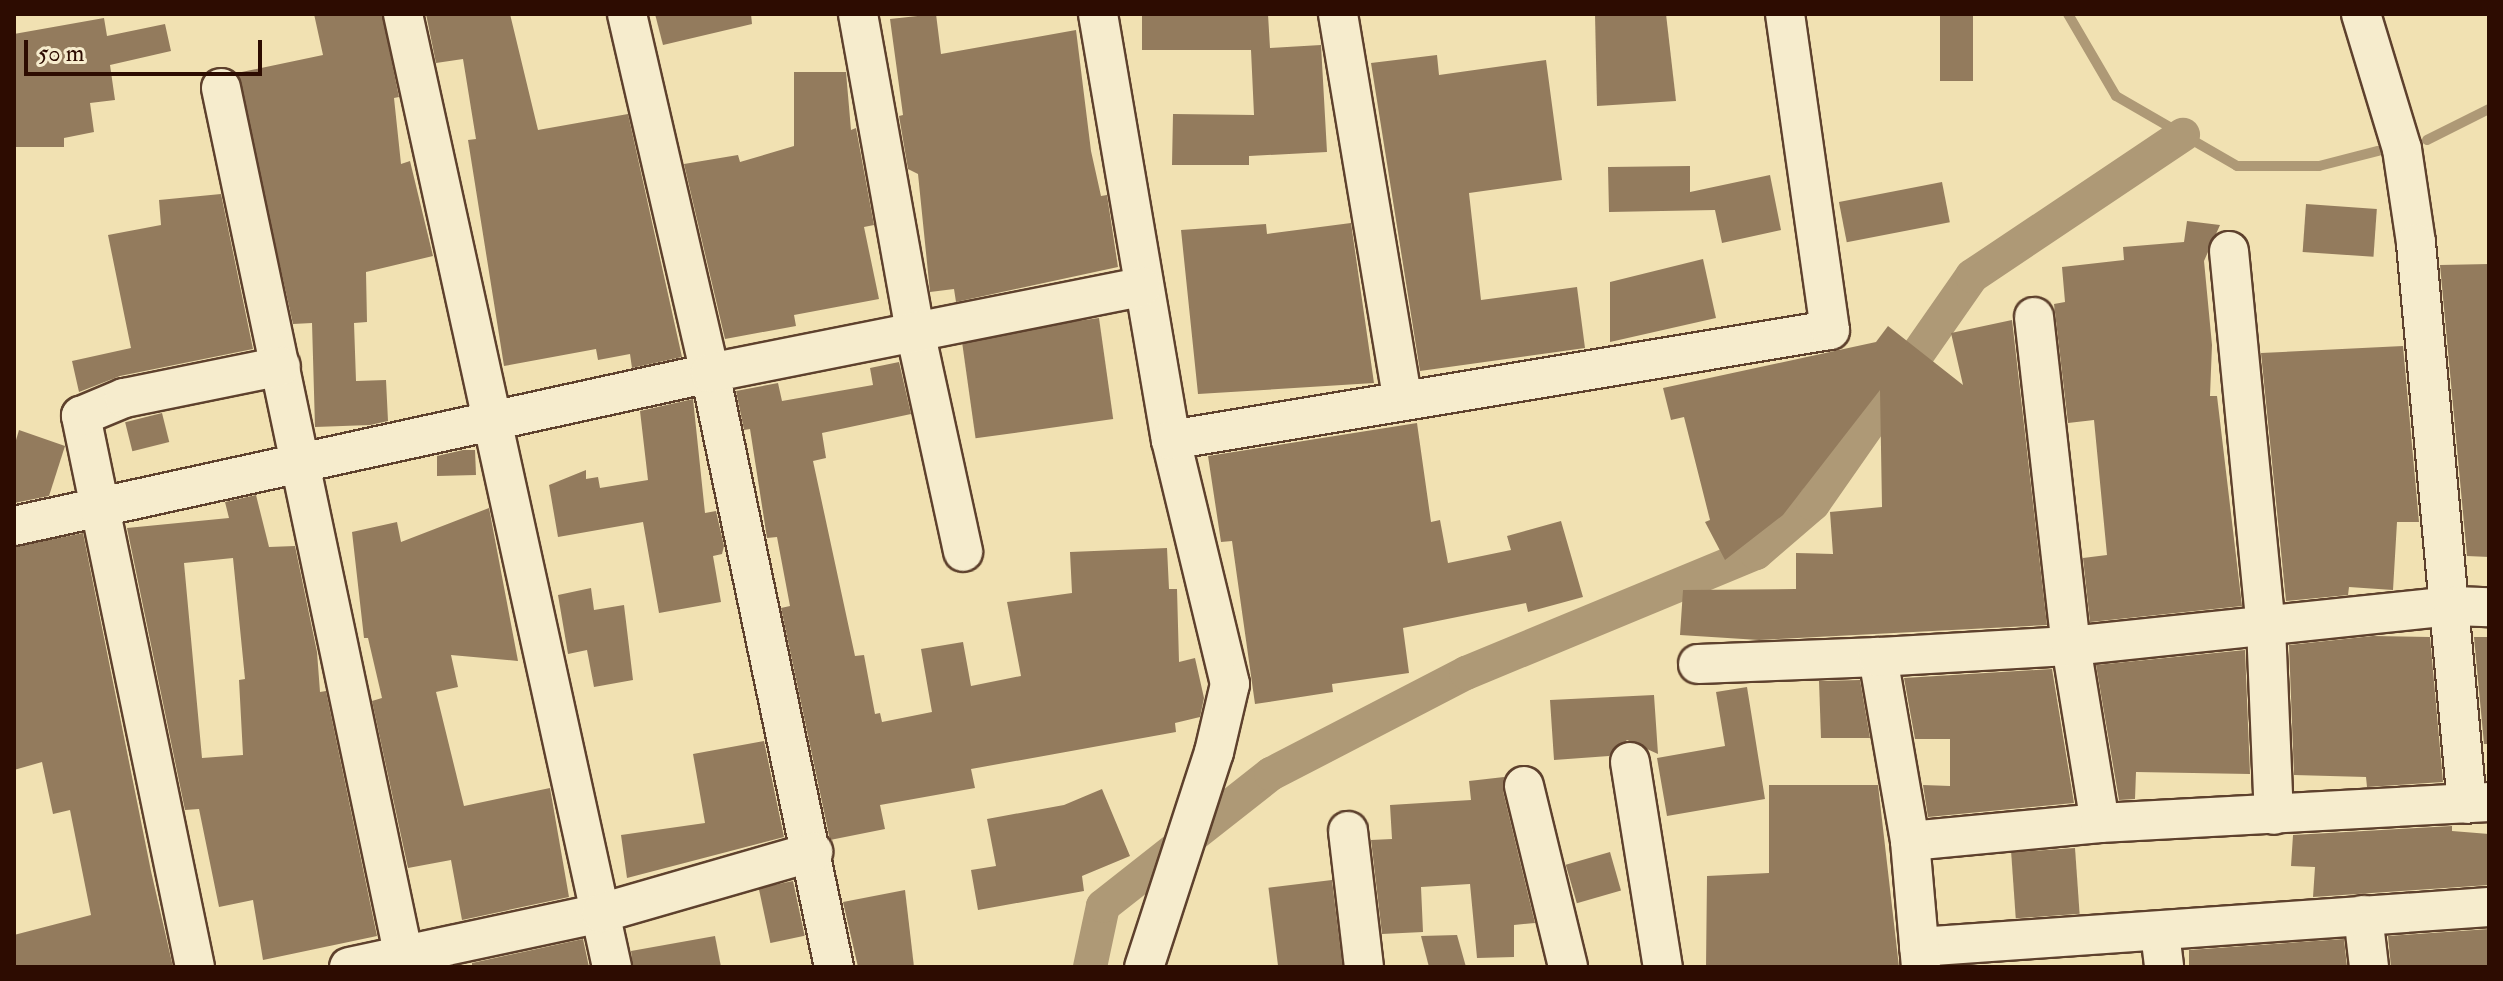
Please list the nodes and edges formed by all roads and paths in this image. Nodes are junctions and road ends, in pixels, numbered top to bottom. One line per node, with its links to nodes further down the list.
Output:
1 (403, 14): 16 (street)
2 (627, 14): 14 (street)
3 (858, 14): 12 (street)
4 (1098, 14): 10 (street)
5 (1338, 14): 15 (street)
6 (1785, 14): 15 (street)
7 (2361, 14): 22 (street)
8 (221, 88): 13 (street)
9 (2229, 251): 23 (street)
10 (1142, 287): 12 (street); 17 (street)
11 (2034, 317): 24 (street)
12 (915, 331): 14 (street); 21 (street)
13 (281, 366): 18 (street); 19 (street)
14 (710, 373): 16 (street); 34 (street)
15 (1403, 401): 17 (street)
16 (493, 421): 18 (street); 36 (street)
17 (1171, 440): 40 (street)
18 (296, 463): 19 (street); 41 (street)
19 (104, 507): 20 (street); 42 (street)
20 (14, 526)
21 (963, 552)
22 (2471, 607): 23 (street); 29 (street)
23 (2266, 627): 24 (street); 30 (street)
24 (2071, 646): 25 (street); 31 (street)
25 (1878, 657): 26 (street); 33 (street)
26 (1698, 664)
27 (1630, 762): 48 (street)
28 (1524, 786): 47 (street)
29 (2478, 803): 30 (street)
30 (2274, 815): 31 (street)
31 (2100, 823): 33 (street)
32 (1348, 831): 46 (street)
33 (1910, 841): 39 (street)
34 (813, 852): 36 (street); 45 (street)
35 (2489, 907): 37 (street)
36 (601, 913): 41 (street); 44 (street)
37 (2363, 915): 38 (street); 49 (street)
38 (2162, 950): 39 (street)
39 (1920, 957)
40 (1146, 960)
41 (405, 962): 43 (street)
42 (195, 967)
43 (349, 967)
44 (612, 967)
45 (834, 967)
46 (1364, 967)
47 (1568, 967)
48 (1663, 967)
49 (2369, 967)

